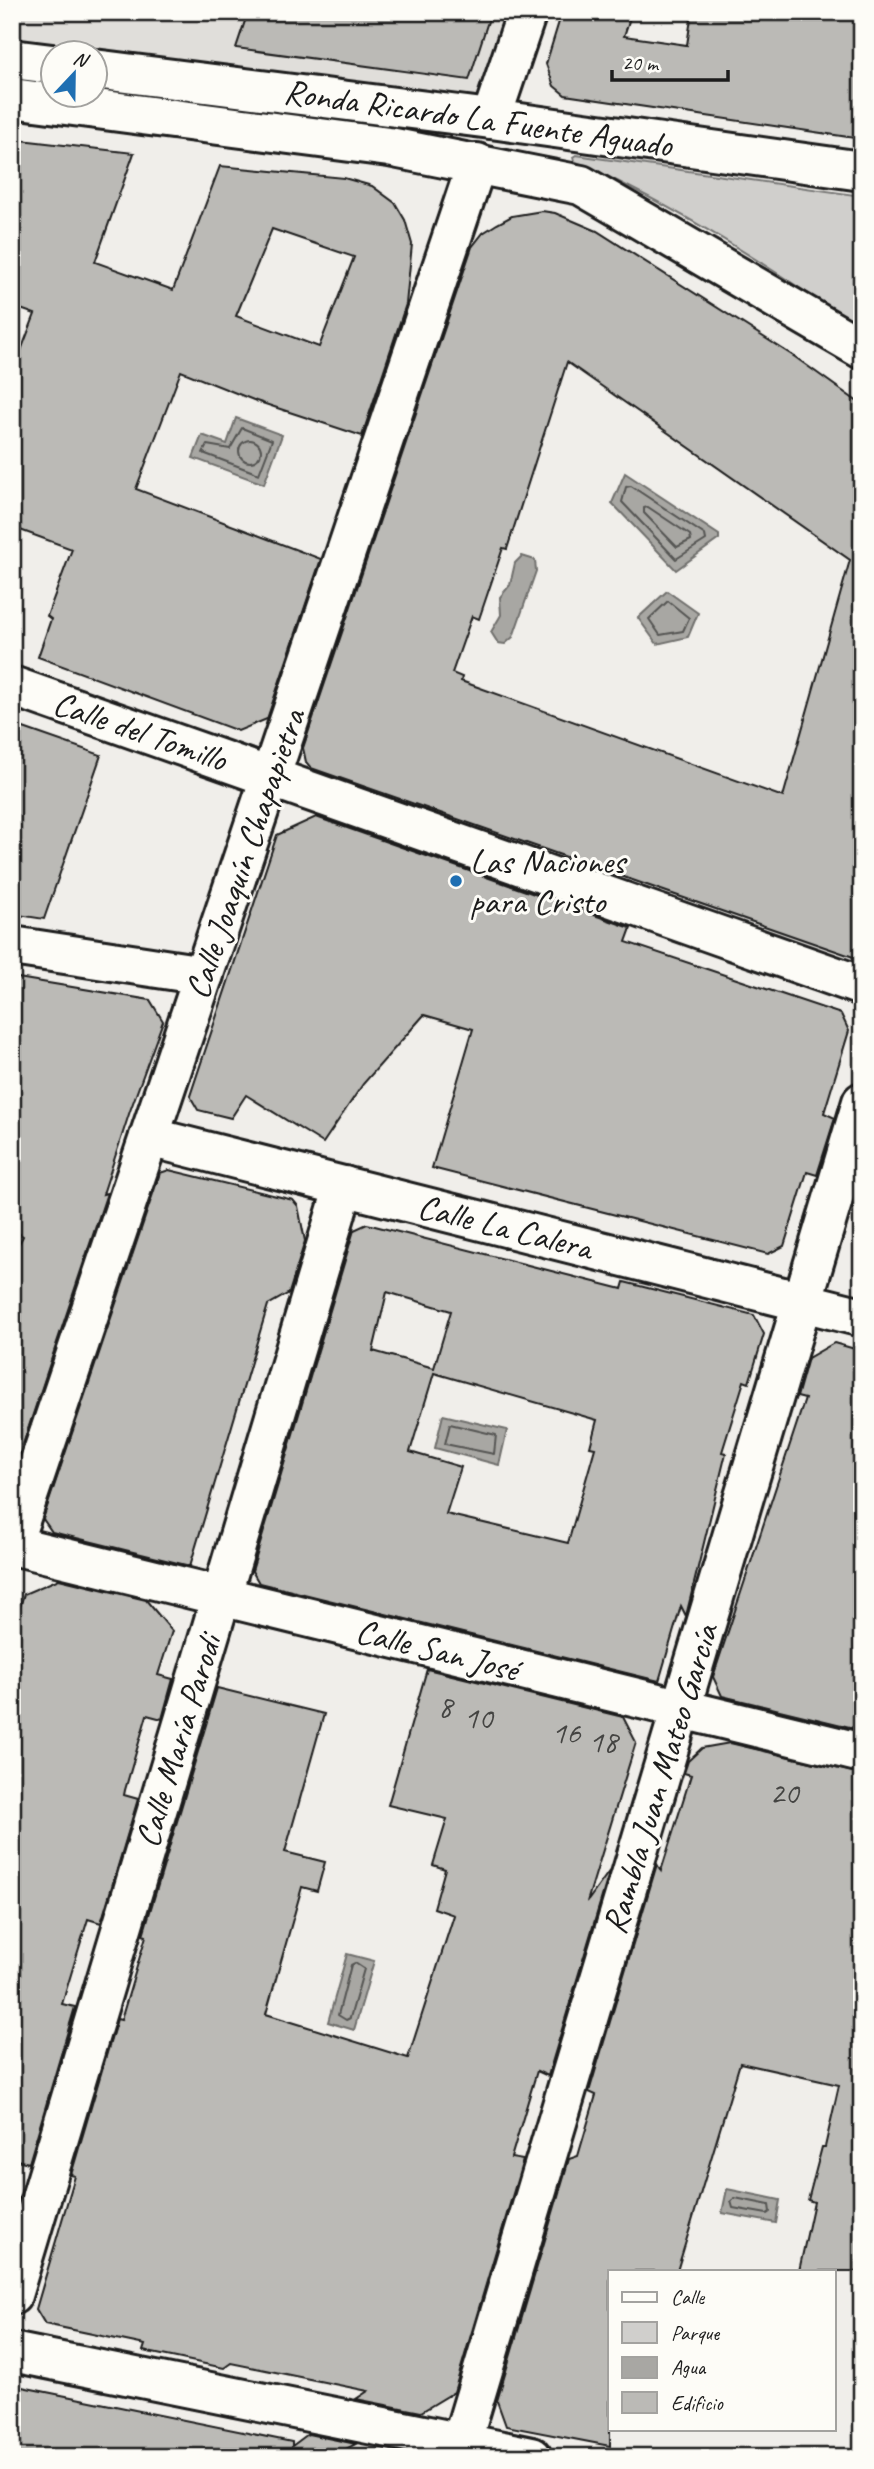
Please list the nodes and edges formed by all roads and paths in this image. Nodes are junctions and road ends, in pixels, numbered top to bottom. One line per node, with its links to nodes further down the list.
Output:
1 (527, 12): 6 (street)
2 (12, 59): 3 (street)
3 (38, 62)
4 (108, 71): 6 (street, Ronda Ricardo La Fuente Aguado)
5 (12, 98): 7 (street, Ronda Ricardo La Fuente Aguado)
6 (491, 119): 8 (street, Ronda Ricardo La Fuente Aguado)
7 (477, 163): 9 (street, Ronda Ricardo La Fuente Aguado); 11 (street, Calle Joaquín Chapapietra)
8 (862, 171)
9 (862, 349)
10 (12, 686): 11 (street, Calle del Tomillo)
11 (270, 777): 13 (street, Calle Joaquín Chapapietra); 14 (street, Calle del Tomillo)
12 (12, 946): 13 (street)
13 (204, 975): 16 (street, Calle Joaquín Chapapietra)
14 (862, 986)
15 (862, 1102): 18 (street, Rambla Juan Mateo García)
16 (149, 1137): 17 (street, Calle La Calera); 20 (street, Calle Joaquín Chapapietra)
17 (344, 1186): 18 (street, Calle La Calera); 21 (street, Calle María Parodi)
18 (803, 1302): 19 (street, Calle La Calera); 22 (street, Rambla Juan Mateo García)
19 (862, 1318)
20 (12, 1544): 21 (street, Calle San José)
21 (221, 1597): 22 (street, Calle San José); 24 (street, Calle María Parodi)
22 (680, 1711): 23 (street, Calle San José); 26 (street, Rambla Juan Mateo García)
23 (862, 1753)
24 (12, 2295)
25 (12, 2352): 26 (street)
26 (459, 2449): 27 (street)
27 (533, 2457)

